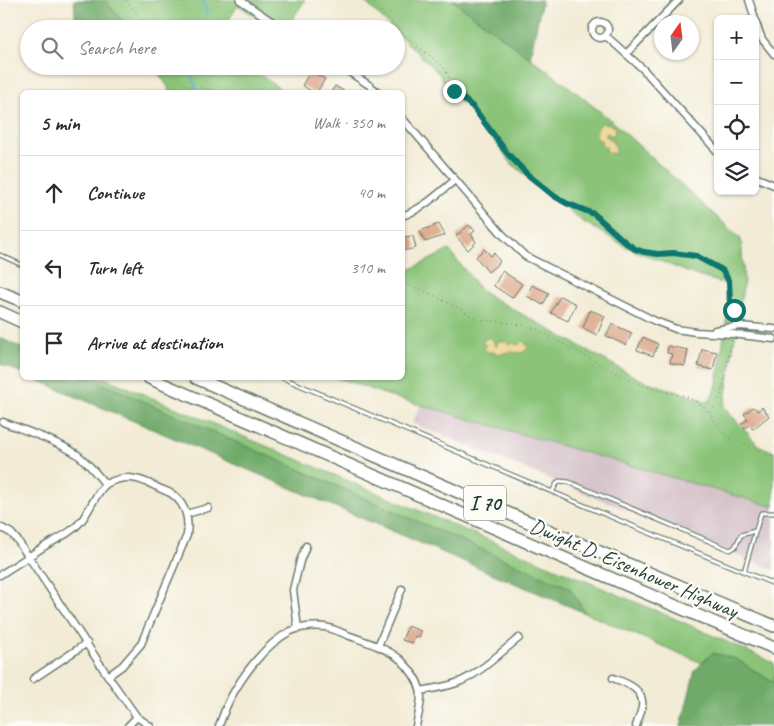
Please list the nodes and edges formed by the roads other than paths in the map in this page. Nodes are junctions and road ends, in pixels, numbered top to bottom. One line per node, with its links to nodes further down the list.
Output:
1 (240, 0): 5 (street)
2 (679, 0): 8 (street)
3 (749, 0): 4 (street)
4 (754, 15)
5 (270, 20)
6 (759, 31): 9 (street)
7 (606, 36): 8 (street)
8 (626, 54): 13 (street)
9 (774, 54)
10 (354, 75): 11 (street)
11 (375, 90)
12 (405, 122): 15 (street)
13 (716, 150)
14 (759, 179): 16 (street)
15 (455, 180): 17 (street); 25 (street)
16 (774, 185)
17 (405, 215)
18 (0, 255): 19 (lane)
19 (20, 264)
20 (0, 292): 21 (highway)
21 (20, 301)
22 (0, 312): 23 (highway)
23 (20, 321)
24 (774, 329): 25 (street)
25 (709, 332): 26 (street)
26 (774, 339)
27 (155, 380): 49 (highway, Dwight D. Eisenhower Highway / I 70)
28 (201, 380): 44 (highway, Dwight D. Eisenhower Highway / I 70)
29 (288, 380): 32 (lane)
30 (3, 422): 31 (street)
31 (105, 484): 34 (street); 39 (street)
32 (552, 492): 37 (lane); 40 (lane)
33 (208, 508): 34 (street)
34 (186, 514): 50 (street)
35 (774, 514): 37 (lane)
36 (0, 527): 39 (street)
37 (755, 531): 40 (lane)
38 (306, 546): 45 (street)
39 (29, 556): 41 (street); 47 (street)
40 (744, 572): 42 (lane)
41 (0, 575)
42 (774, 584)
43 (402, 588): 48 (street)
44 (774, 626)
45 (298, 628): 48 (street); 57 (street)
46 (519, 638): 53 (street)
47 (87, 643): 50 (street); 52 (street)
48 (378, 646): 53 (street)
49 (774, 648)
50 (108, 676): 54 (street)
51 (613, 678): 59 (street)
52 (33, 679)
53 (421, 691): 58 (street)
54 (137, 717): 55 (street); 56 (street)
55 (128, 726)
56 (150, 726)
57 (219, 726)
58 (416, 726)
59 (636, 726)

